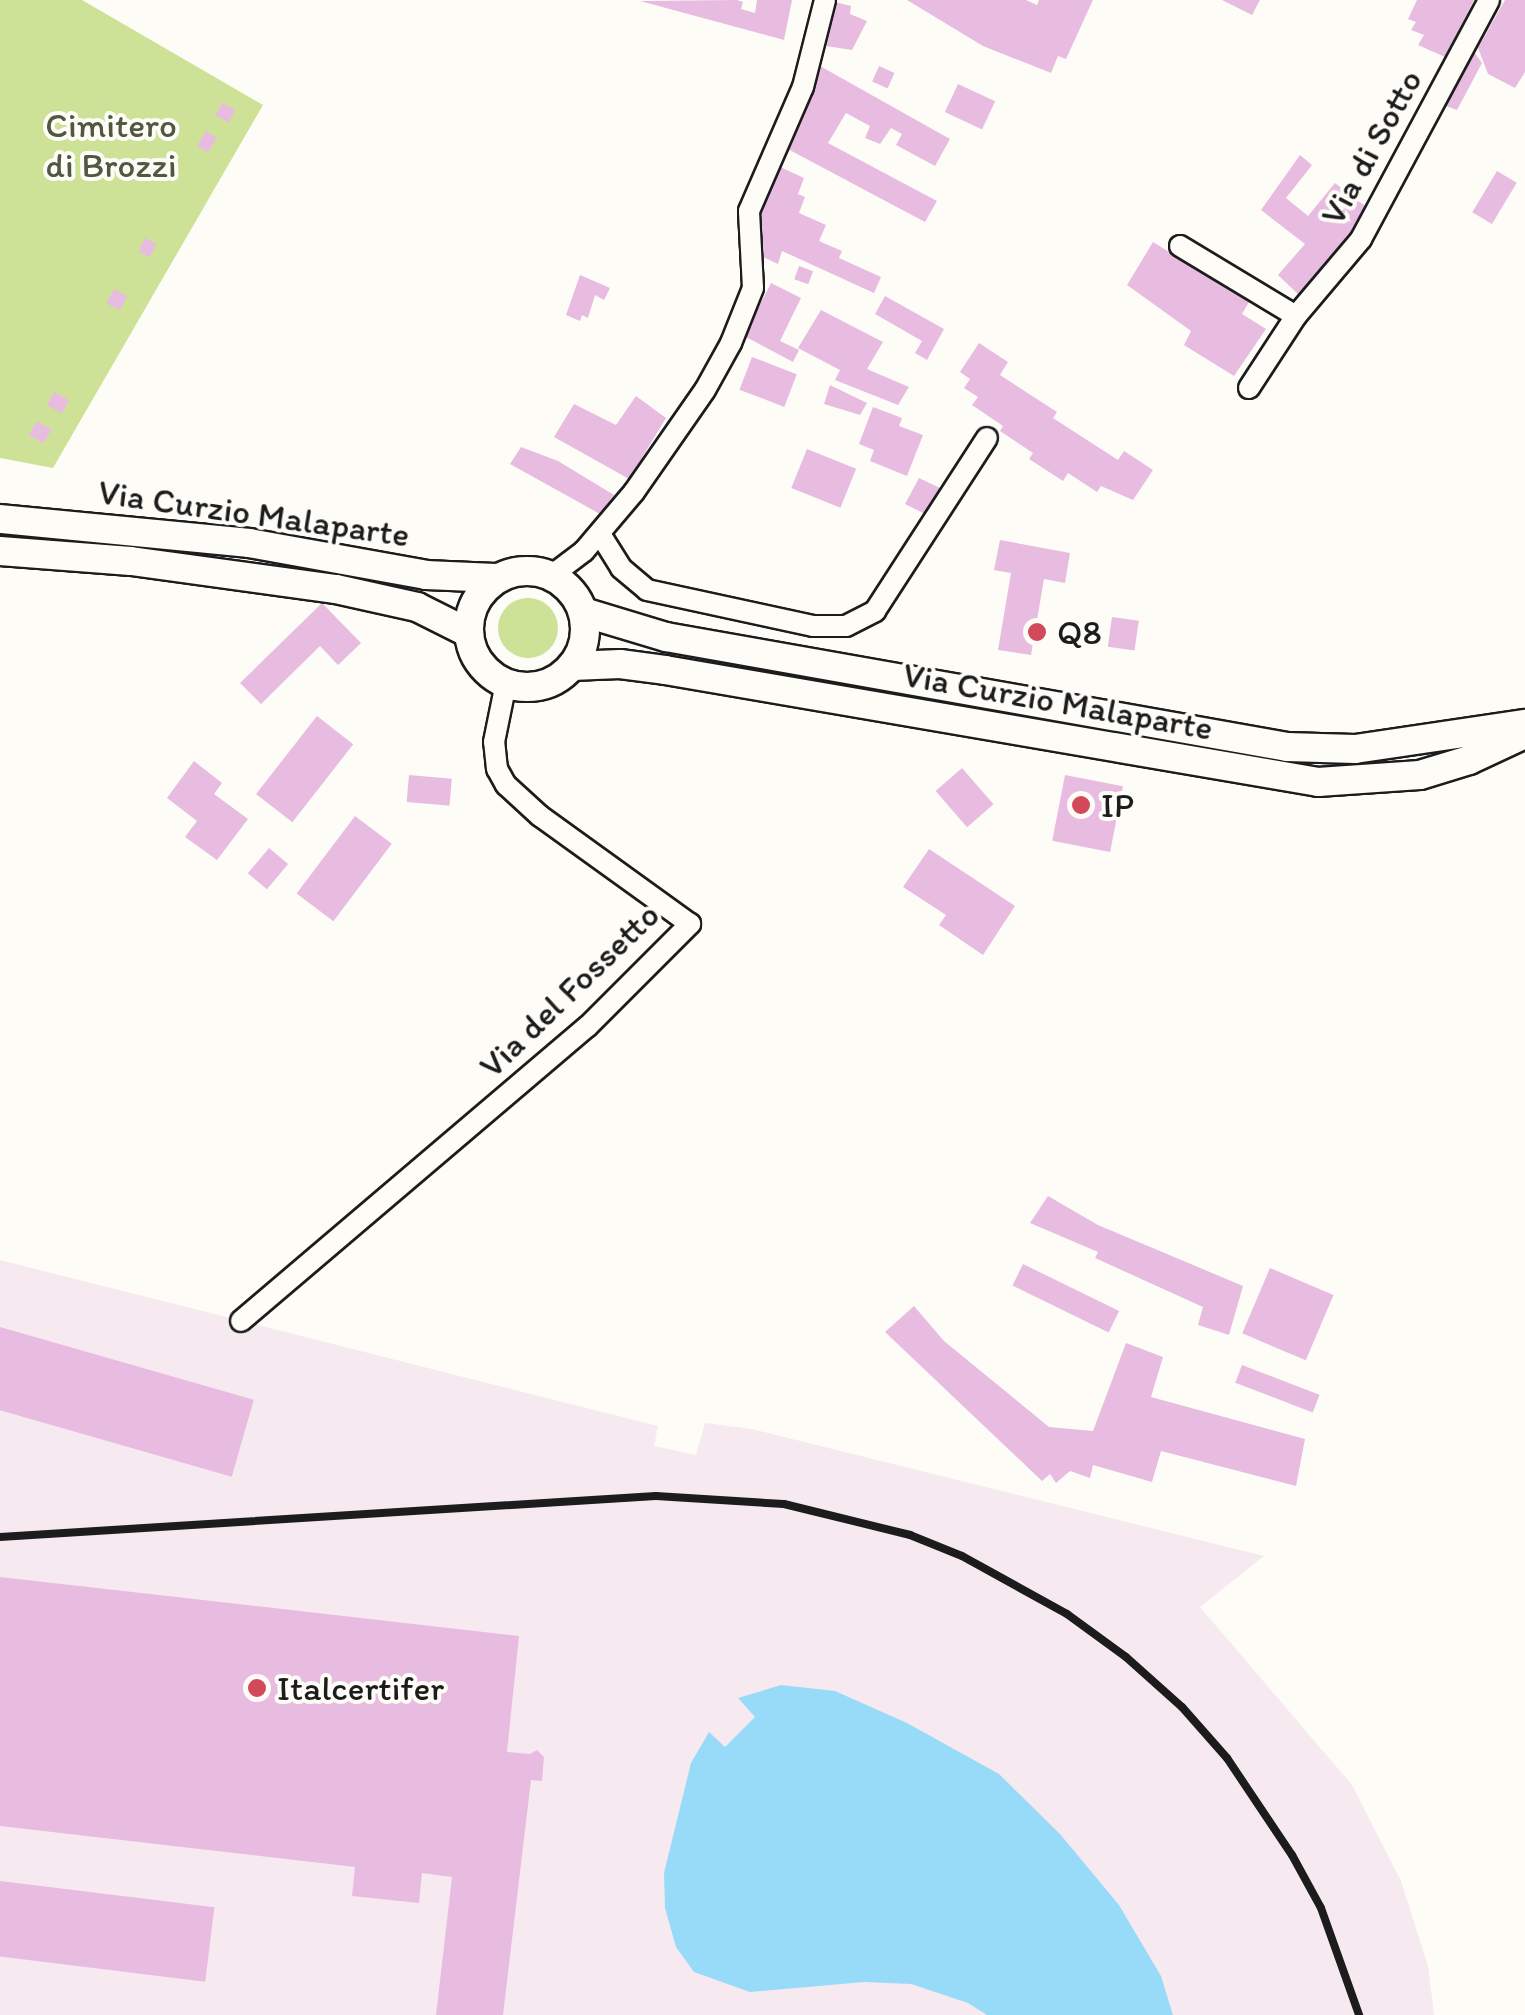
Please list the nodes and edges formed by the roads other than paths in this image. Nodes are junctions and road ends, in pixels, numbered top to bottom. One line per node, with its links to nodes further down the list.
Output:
1 (826, 0): 8 (street)
2 (1489, 0): 4 (street, Via di Sotto)
3 (1180, 246): 4 (street)
4 (1296, 316): 5 (street, Via di Sotto)
5 (1248, 388)
6 (987, 438): 8 (street)
7 (0, 519): 11 (street, Via Curzio Malaparte)
8 (600, 534): 10 (street)
9 (0, 551): 13 (street, Via Curzio Malaparte)
10 (551, 576): 11 (street, Via Curzio Malaparte); 12 (street)
11 (497, 578): 13 (street)
12 (583, 612): 14 (street); 16 (street, Via Curzio Malaparte)
13 (469, 634): 15 (street, Via Curzio Malaparte)
14 (572, 666): 15 (street, Via Curzio Malaparte); 17 (street, Via Curzio Malaparte)
15 (506, 683): 18 (street, Via del Fossetto)
16 (1525, 724)
17 (1525, 734)
18 (241, 1320)

